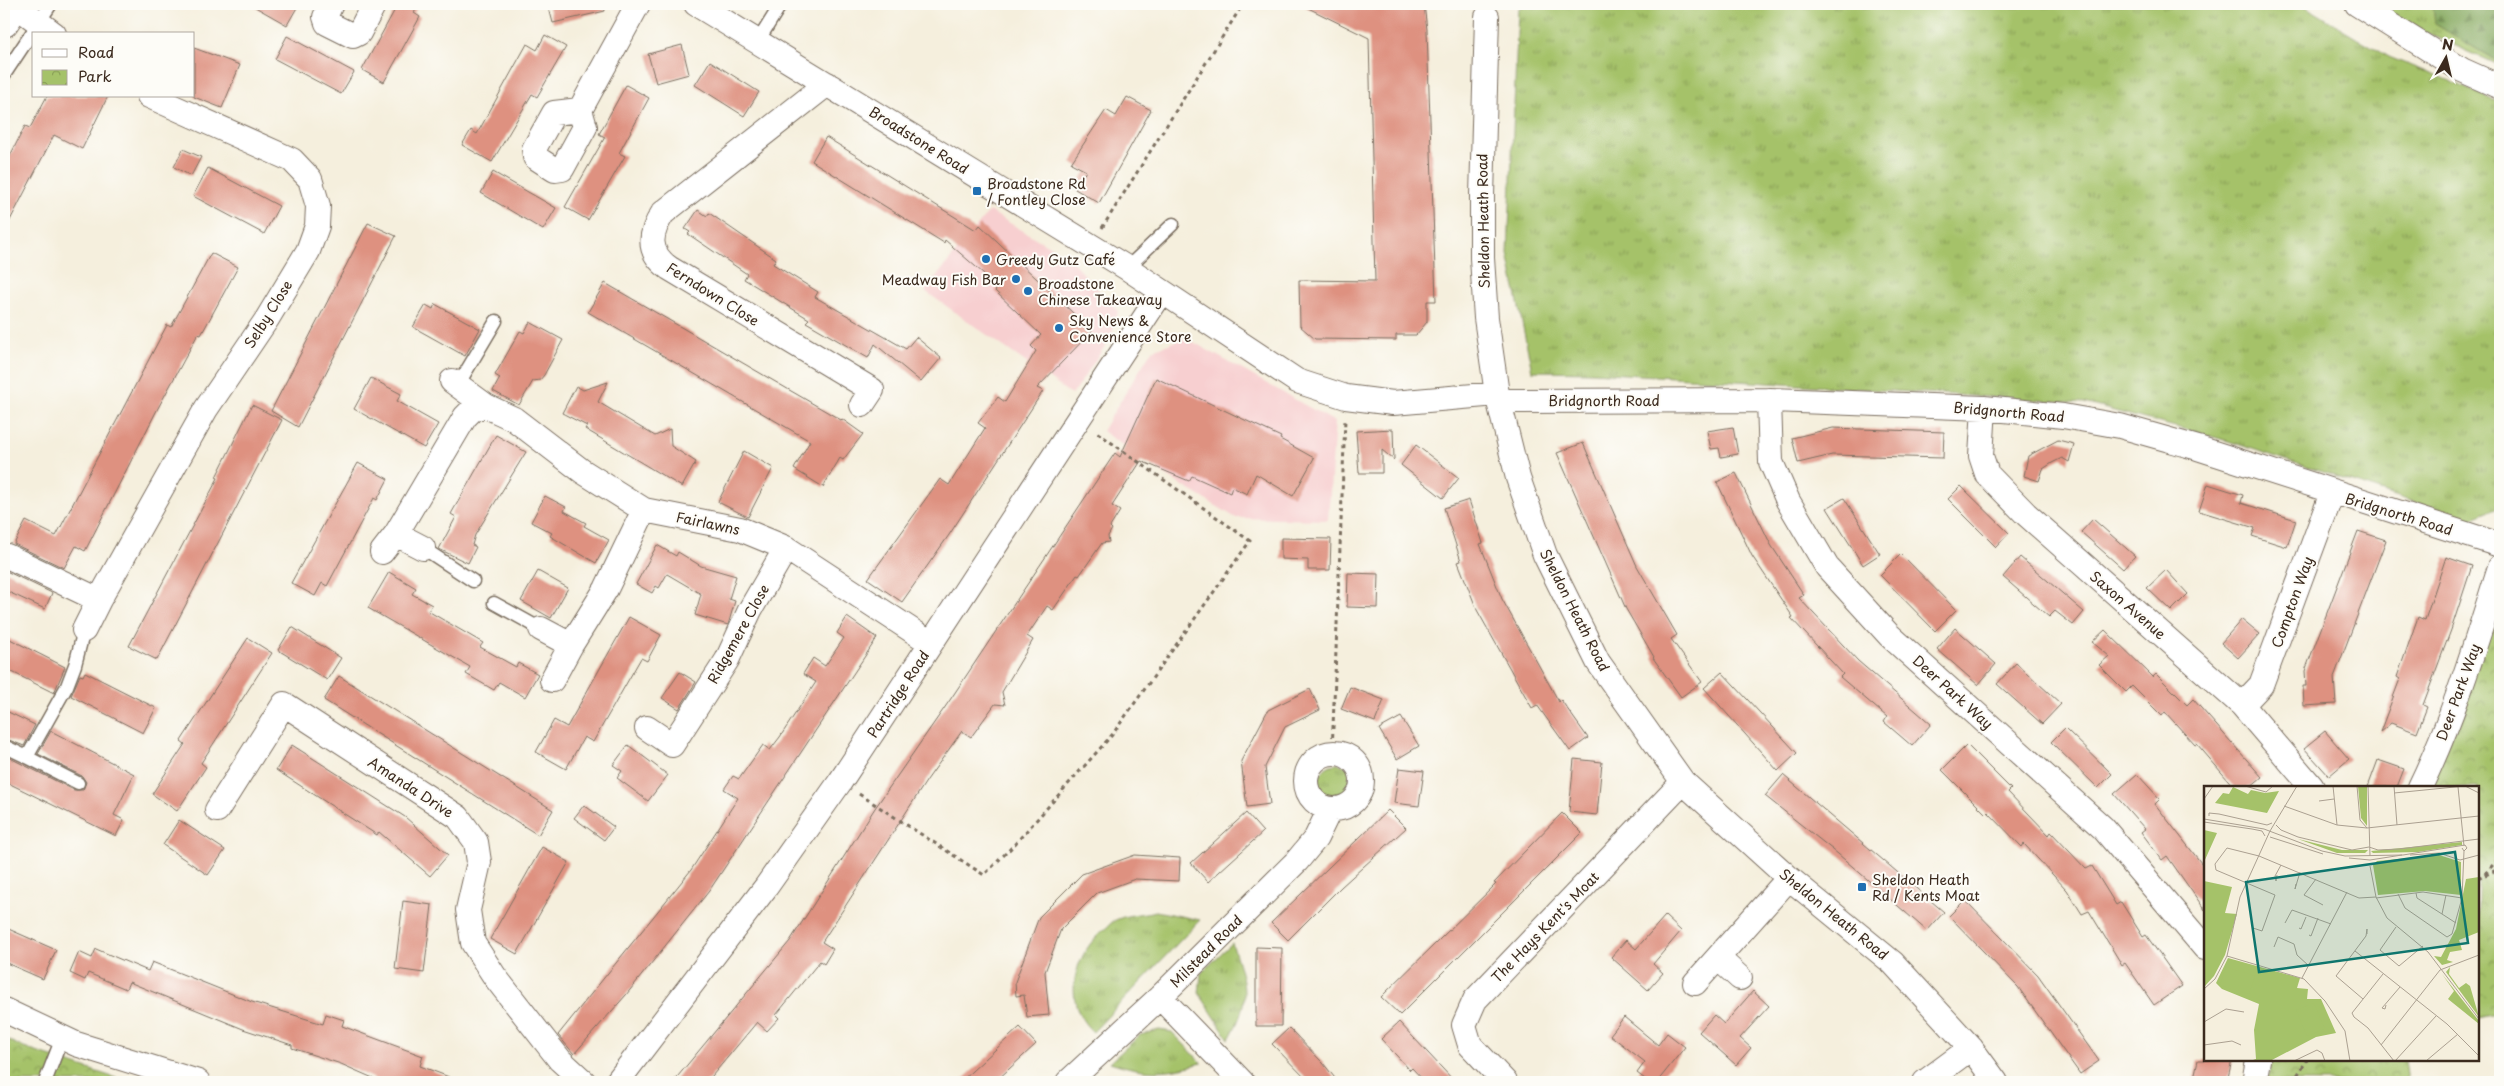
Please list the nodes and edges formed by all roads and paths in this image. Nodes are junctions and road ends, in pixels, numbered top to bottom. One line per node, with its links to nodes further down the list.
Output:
1 (51, 4): 11 (lane)
2 (331, 4): 3 (street)
3 (374, 4)
4 (638, 4): 18 (street)
5 (696, 4): 12 (street, Broadstone Road)
6 (781, 4): 12 (lane)
7 (1243, 4): 20 (path)
8 (2357, 4): 16 (street)
9 (1486, 8): 26 (street, Sheldon Heath Road)
10 (13, 9): 11 (street)
11 (46, 29)
12 (758, 41): 15 (street, Broadstone Road)
13 (32, 44): 14 (lane)
14 (4, 75)
15 (826, 84): 20 (street, Broadstone Road); 28 (street, Ferndown Close)
16 (2500, 87)
17 (153, 98): 42 (street, Selby Close)
18 (580, 110)
19 (1174, 224): 21 (lane)
20 (1090, 247): 21 (street, Broadstone Road)
21 (1127, 268): 22 (street, Broadstone Road)
22 (1161, 293): 25 (street, Broadstone Road); 31 (street, Partridge Road)
23 (496, 321): 24 (lane)
24 (455, 383): 29 (street, Fairlawns)
25 (1346, 397): 26 (street, Broadstone Road); 52 (path)
26 (1498, 398): 27 (street, Bridgnorth Road); 55 (street, Sheldon Heath Road)
27 (1769, 400): 30 (street, Bridgnorth Road); 66 (street, Deer Park Way)
28 (862, 405)
29 (486, 406): 33 (street, Fairlawns); 34 (street)
30 (1984, 408): 32 (street, Bridgnorth Road); 49 (street, Saxon Avenue)
31 (1078, 419): 46 (street, Partridge Road); 54 (path)
32 (2332, 493): 35 (street, Bridgnorth Road); 49 (street, Compton Way)
33 (644, 510): 37 (street, Fairlawns); 47 (street)
34 (396, 534): 36 (street); 38 (street)
35 (2500, 545)
36 (423, 548): 41 (lane)
37 (786, 548): 46 (street, Fairlawns); 50 (street, Ridgemere Close)
38 (382, 552)
39 (7, 556): 42 (street)
40 (2500, 567): 58 (street, Deer Park Way)
41 (473, 581)
42 (99, 600): 45 (street, Selby Close)
43 (494, 603): 44 (lane)
44 (541, 629): 47 (street)
45 (84, 630): 53 (lane)
46 (931, 643): 54 (street, Partridge Road)
47 (571, 645): 48 (street)
48 (552, 680)
49 (2242, 704): 57 (street, Saxon Avenue)
50 (648, 728)
51 (4, 746): 53 (lane)
52 (1332, 753): 60 (street); 60 (street)
53 (27, 757): 56 (lane)
54 (840, 782): 79 (street, Partridge Road)
55 (1683, 782): 64 (street, Sheldon Heath Road); 82 (street, The Hays Kent's Moat)
56 (78, 783)
57 (2311, 786)
58 (2420, 786)
59 (217, 810): 78 (street, Amanda Drive)
60 (1330, 810): 70 (street, Milstead Road)
61 (2500, 857): 63 (path)
62 (2500, 869): 63 (path)
63 (2484, 875): 65 (path)
64 (1789, 878): 67 (street); 73 (street, Sheldon Heath Road)
65 (2479, 878)
66 (2204, 947)
67 (1718, 958): 68 (street); 69 (street)
68 (1740, 978)
69 (1696, 983)
70 (1160, 997): 80 (street, Milstead Road); 81 (street)
71 (4, 1010): 72 (street)
72 (62, 1038): 76 (lane); 77 (street)
73 (1971, 1048): 83 (street); 84 (street, Sheldon Heath Road)
74 (2258, 1061): 85 (street)
75 (2306, 1061): 86 (path)
76 (45, 1082)
77 (198, 1082)
78 (584, 1082)
79 (617, 1082)
80 (1068, 1082)
81 (1242, 1082)
82 (1505, 1082)
83 (1925, 1082)
84 (1996, 1082)
85 (2254, 1082)
86 (2293, 1082)

